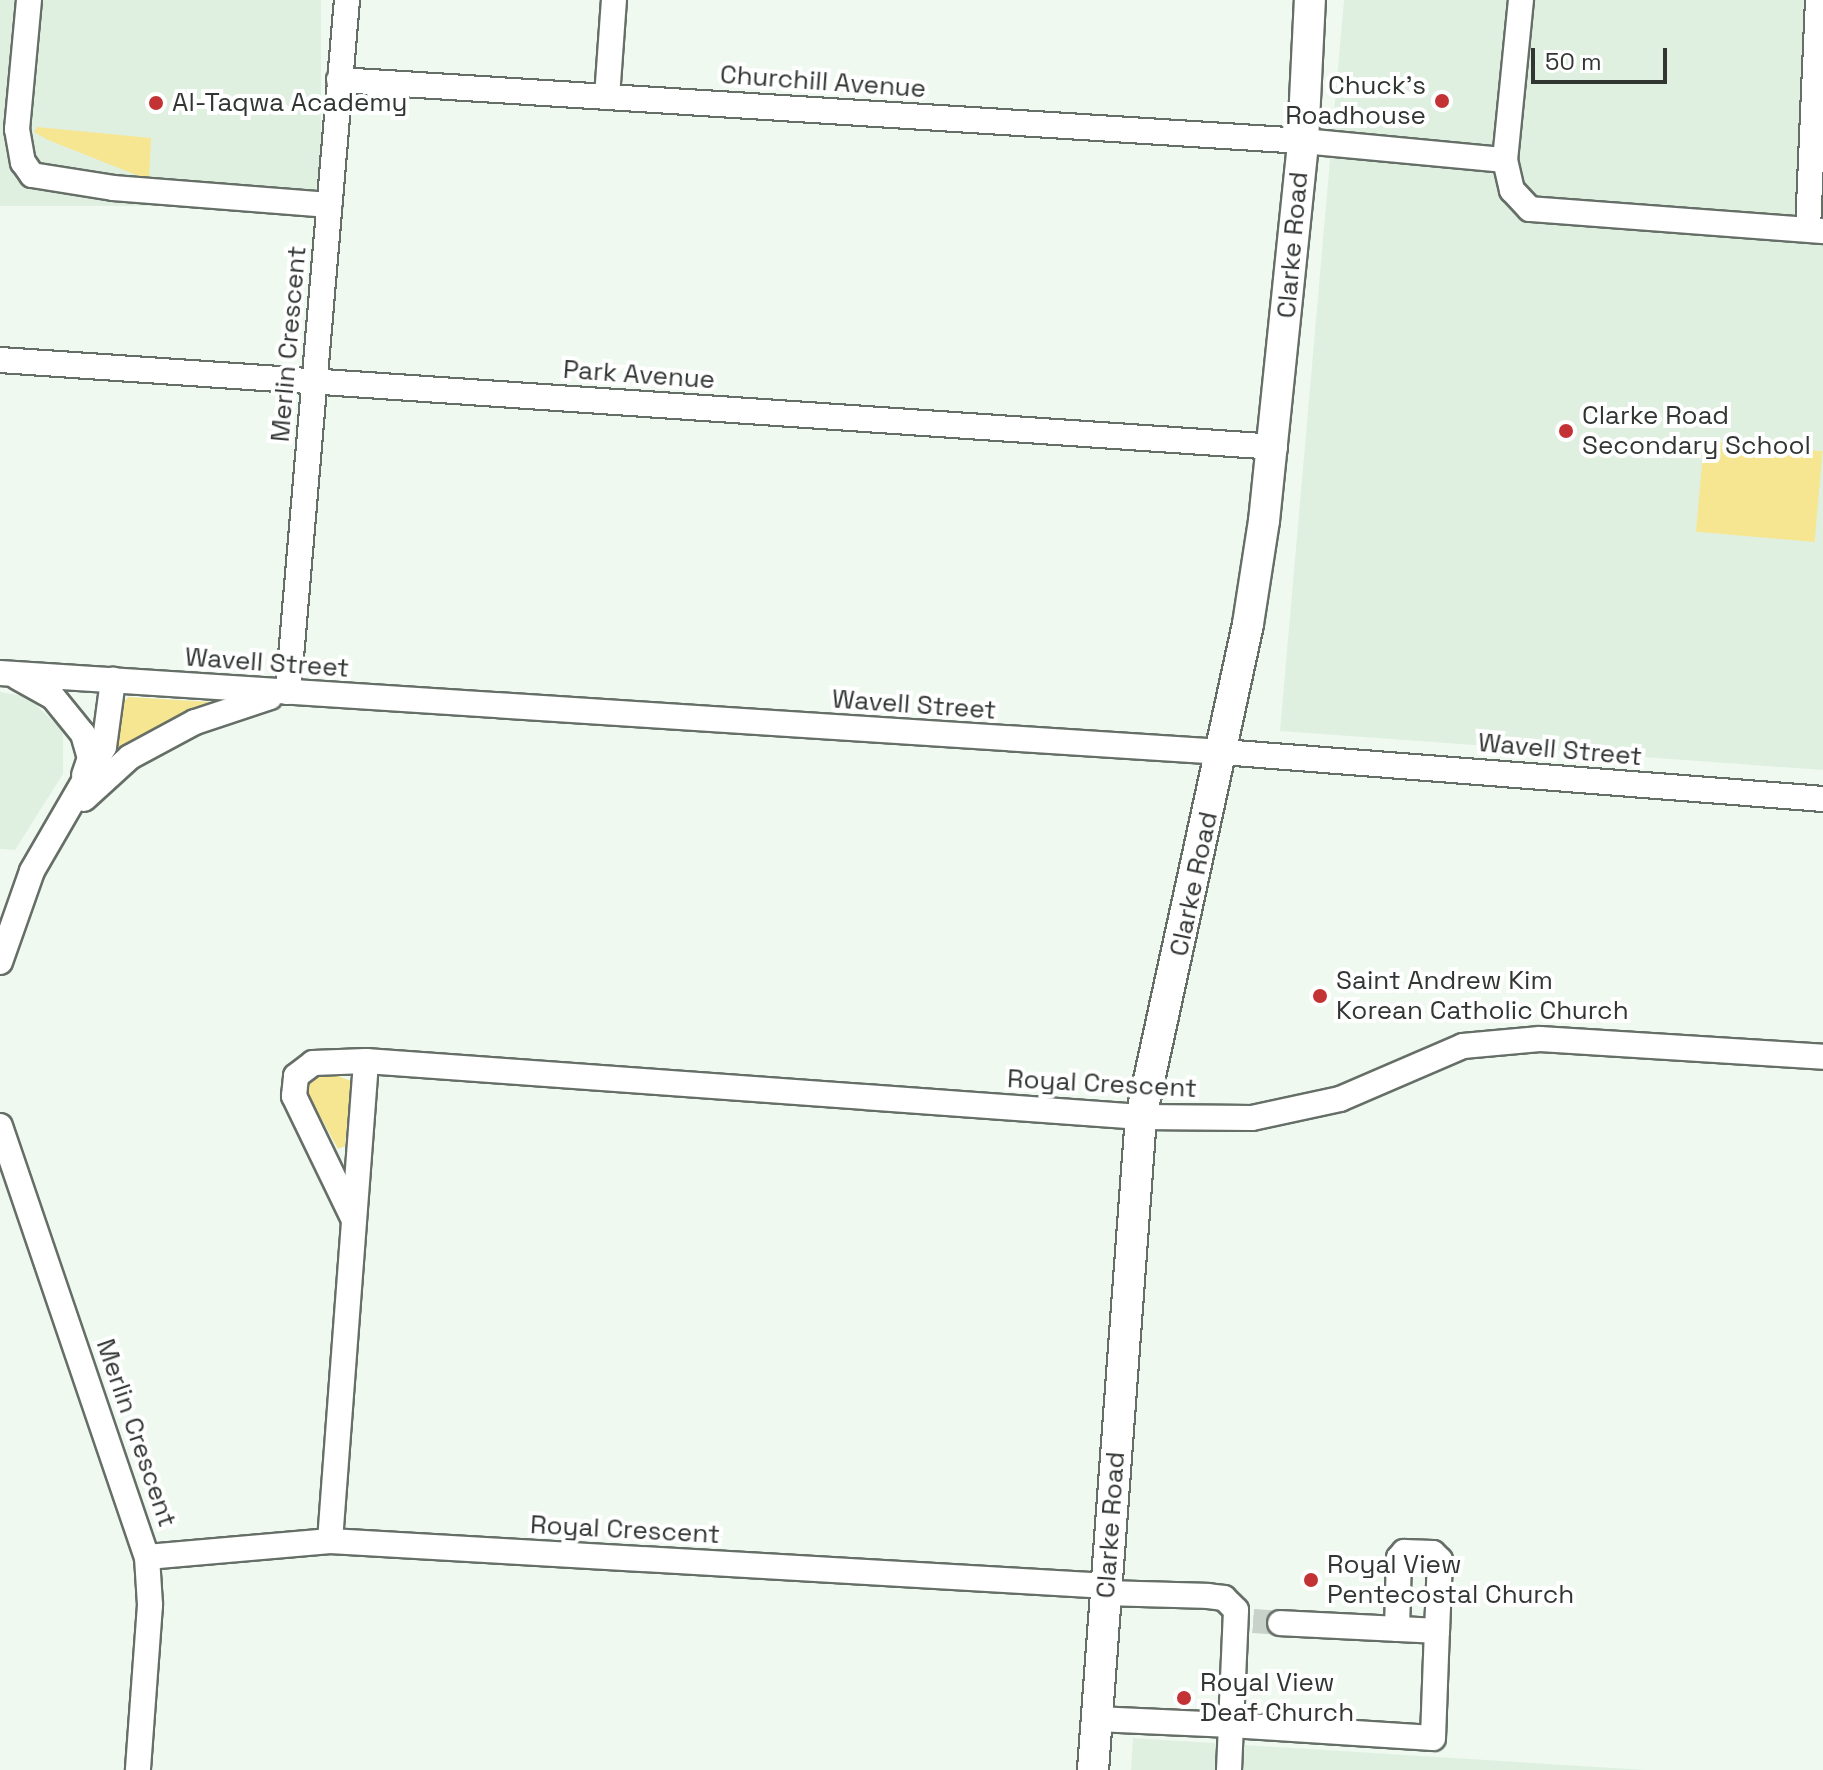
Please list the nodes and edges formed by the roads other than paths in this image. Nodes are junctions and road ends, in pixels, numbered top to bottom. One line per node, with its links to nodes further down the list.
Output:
1 (29, 0): 11 (street)
2 (347, 0): 7 (street, Merlin Crescent)
3 (614, 0): 8 (street)
4 (1310, 0): 9 (main road, Clarke Road)
5 (1521, 0): 10 (street)
6 (1818, 0): 12 (street)
7 (339, 80): 8 (street, Churchill Avenue); 11 (street, Merlin Crescent)
8 (607, 97): 9 (street, Churchill Avenue)
9 (1303, 141): 10 (street, Churchill Avenue); 15 (main road, Clarke Road)
10 (1505, 160): 12 (street)
11 (329, 205): 14 (street, Merlin Crescent)
12 (1815, 230)
13 (0, 360): 14 (street, Park Avenue)
14 (314, 381): 15 (street, Park Avenue); 18 (street, Merlin Crescent)
15 (1275, 447): 19 (main road, Clarke Road)
16 (6, 673): 17 (street, Wavell Street); 21 (street)
17 (113, 680): 18 (street, Wavell Street); 21 (street)
18 (288, 692): 19 (street, Wavell Street); 21 (street)
19 (1222, 752): 20 (street, Wavell Street); 25 (main road, Clarke Road)
20 (1823, 799)
21 (70, 812): 22 (street)
22 (0, 962)
23 (1823, 1057): 25 (street, Royal Crescent)
24 (366, 1061): 25 (street, Royal Crescent); 27 (street); 27 (street, Royal Crescent)
25 (1141, 1117): 30 (main road, Clarke Road)
26 (0, 1126): 29 (street, Merlin Crescent)
27 (354, 1220): 28 (street)
28 (330, 1541): 29 (street, Royal Crescent); 30 (street, Royal Crescent)
29 (147, 1557): 36 (street, Merlin Crescent)
30 (1108, 1590): 34 (main road, Clarke Road); 35 (street, Royal Crescent)
31 (1280, 1623): 32 (street)
32 (1397, 1629): 33 (street); 33 (street)
33 (1437, 1631): 35 (street)
34 (1097, 1719): 35 (street); 37 (main road, Clarke Road)
35 (1231, 1725): 39 (street)
36 (138, 1770)
37 (1093, 1770): 38 (street)
38 (1101, 1770)
39 (1229, 1770)

